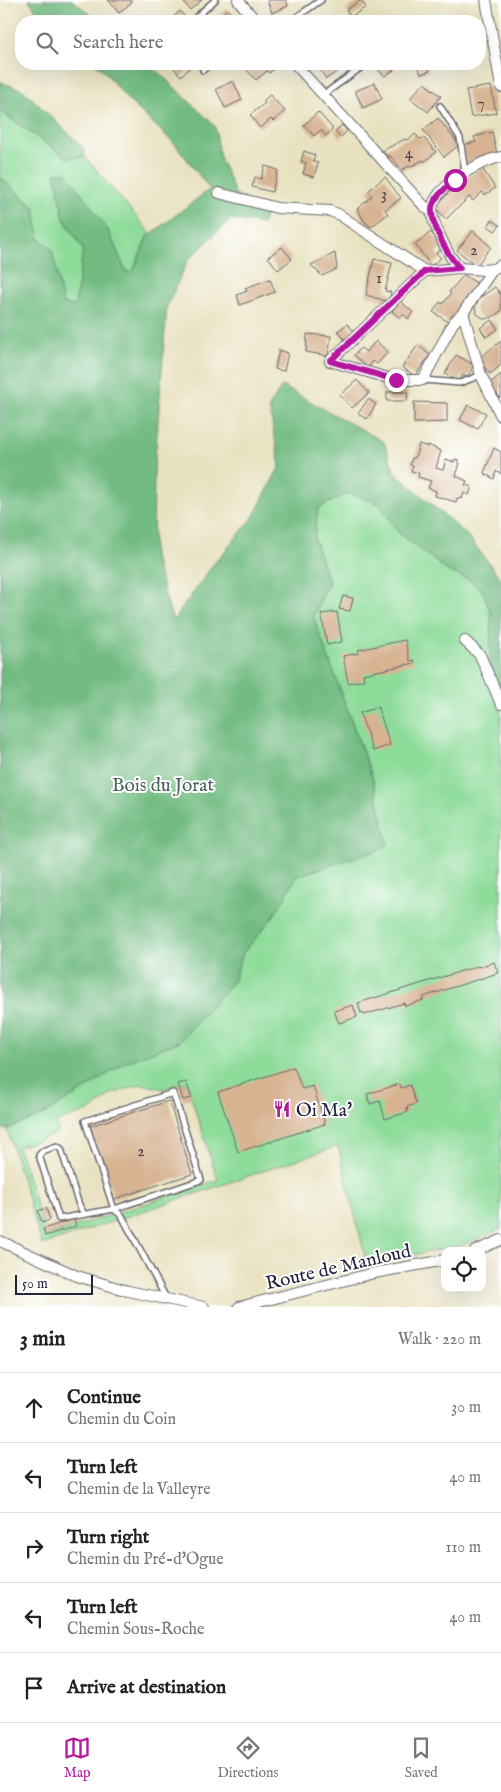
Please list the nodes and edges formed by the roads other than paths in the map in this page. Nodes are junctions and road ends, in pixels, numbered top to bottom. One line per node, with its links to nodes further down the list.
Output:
1 (215, 0): 5 (lane)
2 (238, 0): 6 (street)
3 (321, 0): 7 (lane)
4 (486, 0): 10 (street)
5 (199, 15)
6 (251, 15)
7 (300, 15)
8 (300, 70): 11 (street)
9 (358, 70): 11 (lane)
10 (501, 88)
11 (323, 95): 16 (street)
12 (440, 106): 14 (lane)
13 (501, 157): 14 (street)
14 (465, 172): 16 (street)
15 (219, 193): 19 (street)
16 (432, 212): 18 (street)
17 (497, 267): 18 (street); 20 (street)
18 (460, 268): 19 (street)
19 (425, 271): 22 (street)
20 (463, 313): 21 (street); 22 (street)
21 (481, 375): 22 (lane); 23 (street)
22 (423, 380)
23 (501, 416)
24 (465, 641): 25 (street)
25 (501, 704)
26 (114, 1209): 26 (lane); 27 (lane); 32 (lane)
27 (84, 1214): 27 (lane)
28 (501, 1240): 30 (street)
29 (0, 1241): 32 (street)
30 (484, 1247)
31 (441, 1261): 34 (street, Route de Manloud)
32 (168, 1300): 33 (street)
33 (204, 1307)
34 (239, 1307)

